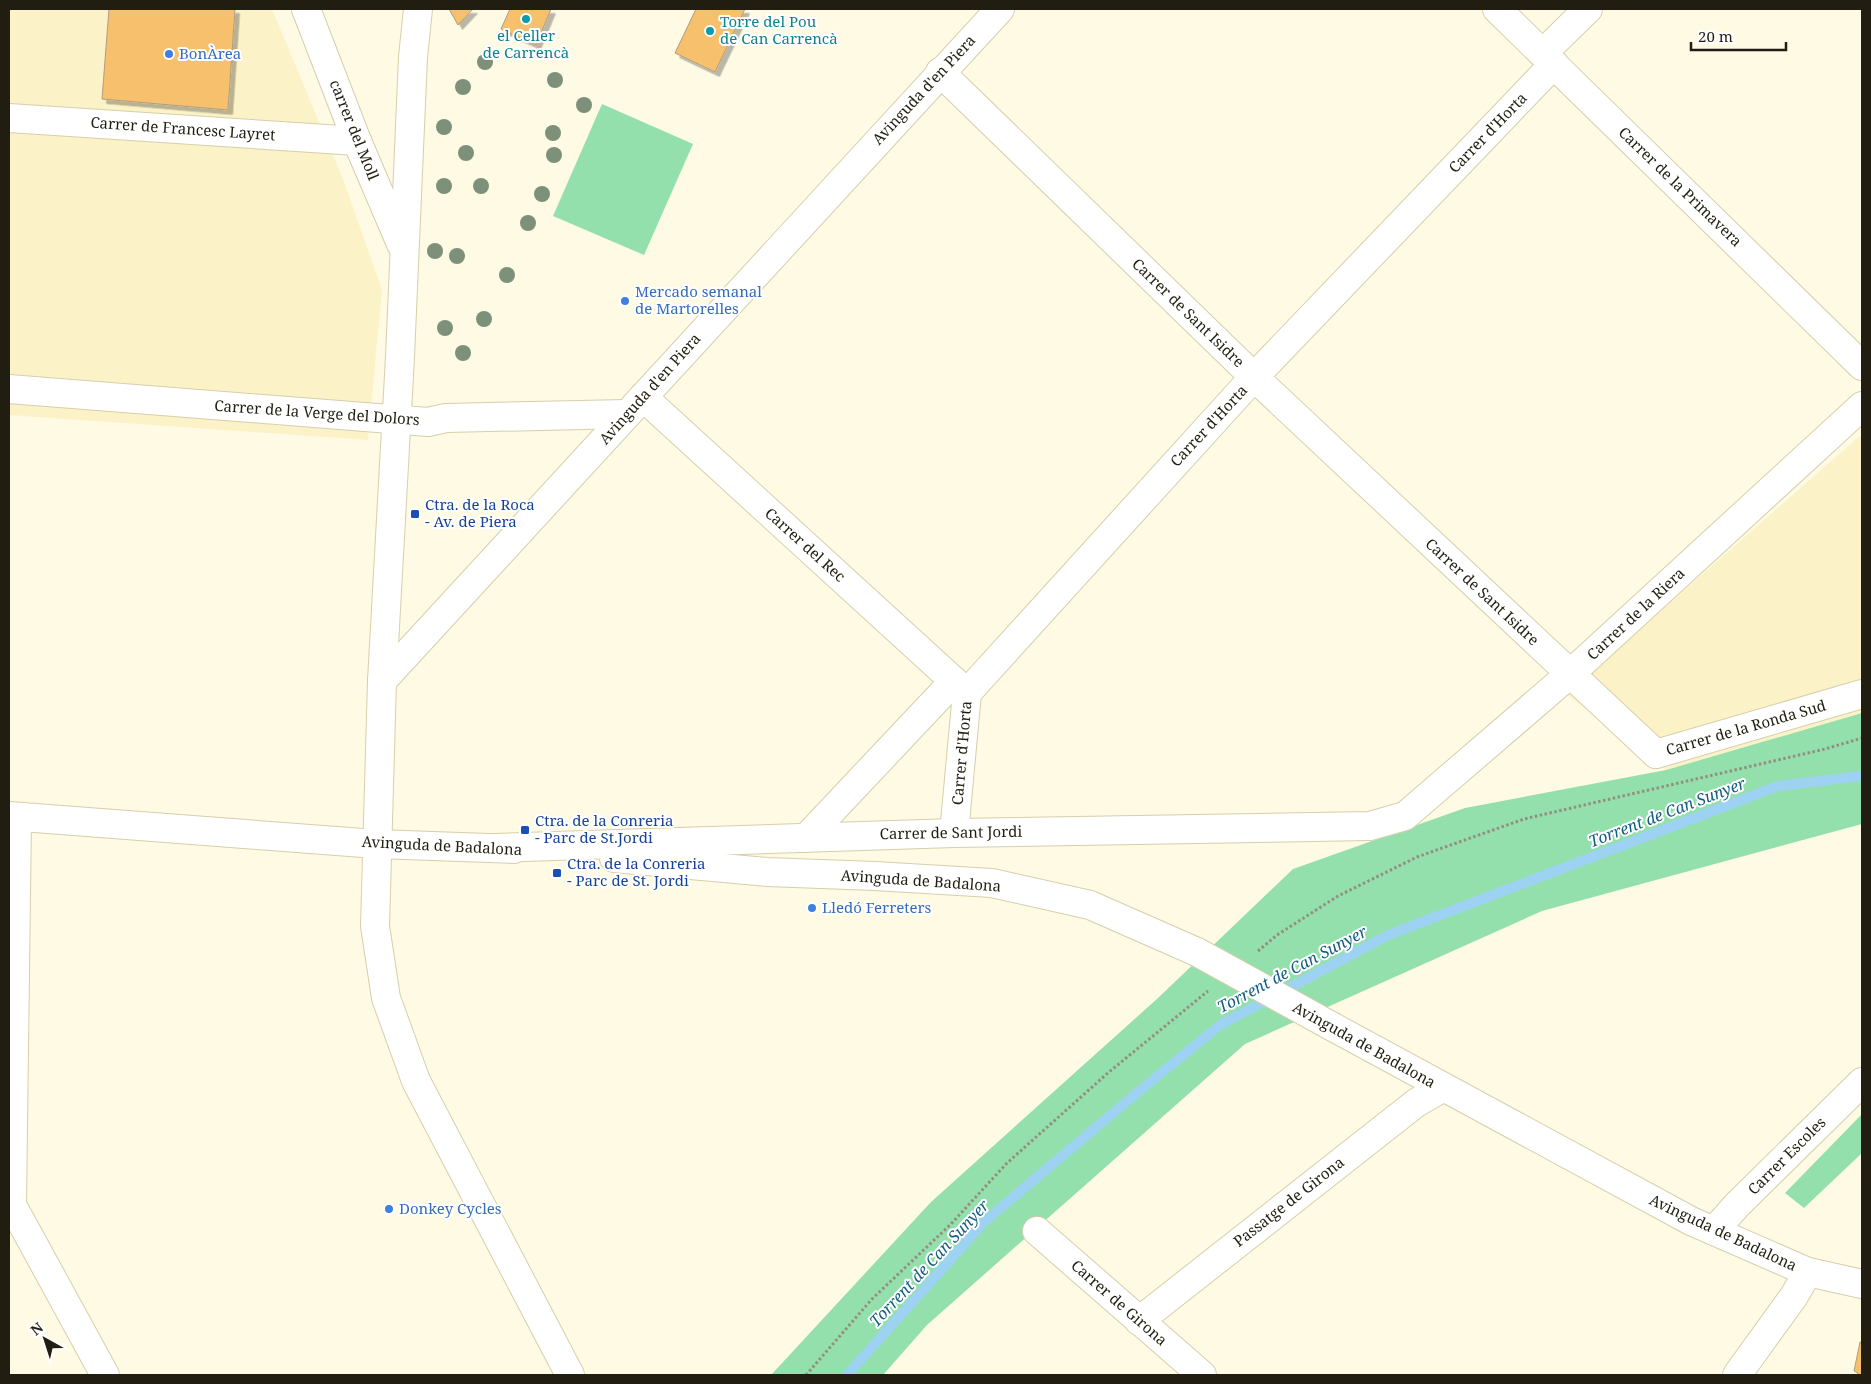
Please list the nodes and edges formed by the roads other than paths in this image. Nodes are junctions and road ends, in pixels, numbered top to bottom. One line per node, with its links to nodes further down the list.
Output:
1 (306, 9): 9 (street, carrer del Moll)
2 (418, 9): 10 (street)
3 (1000, 9): 7 (street, Avinguda d'en Piera)
4 (1496, 9): 6 (street, Carrer de la Primavera)
5 (1588, 9): 6 (street, Carrer d'Horta)
6 (1548, 59): 11 (street, Carrer de la Primavera); 12 (street, Carrer d'Horta)
7 (940, 72): 12 (street, Carrer de Sant Isidre); 14 (street, Avinguda d'en Piera)
8 (9, 118): 9 (street, Carrer de Francesc Layret)
9 (357, 140): 10 (street, carrer del Moll)
10 (404, 251): 16 (street)
11 (1862, 366)
12 (1254, 377): 17 (street, Carrer de Sant Isidre); 19 (street, Carrer d'Horta)
13 (9, 389): 16 (street, Carrer de la Verge del Dolors)
14 (634, 405): 16 (street, Carrer de la Verge del Dolors); 18 (street, Avinguda d'en Piera); 19 (street, Carrer del Rec)
15 (1862, 406): 17 (street, Carrer de la Riera)
16 (396, 420): 18 (street)
17 (1570, 674): 20 (street, Carrer de la Ronda Sud); 21 (street, Carrer de la Riera)
18 (382, 681): 25 (street)
19 (960, 687): 23 (street, Carrer d'Horta); 24 (street)
20 (1862, 694)
21 (1405, 816): 23 (street, Carrer de Sant Jordi)
22 (13, 817): 25 (street, Avinguda de Badalona); 29 (street)
23 (954, 833): 24 (street, Carrer de Sant Jordi)
24 (806, 838): 26 (street, Carrer de Sant Jordi)
25 (376, 844): 26 (street, Avinguda de Badalona); 36 (street)
26 (496, 848): 28 (street, Avinguda de Badalona, bridge)
27 (1862, 1082): 30 (street, Carrer Escoles)
28 (1442, 1088): 30 (street, Avinguda de Badalona); 34 (street, Passatge de Girona)
29 (11, 1206): 35 (street)
30 (1714, 1231): 32 (street, Avinguda de Badalona)
31 (1037, 1232): 34 (street, Carrer de Girona)
32 (1808, 1272): 33 (street, Avinguda de Badalona); 38 (street)
33 (1862, 1284)
34 (1140, 1321): 37 (street, Carrer de Girona)
35 (105, 1375)
36 (570, 1375)
37 (1202, 1375)
38 (1737, 1375)

